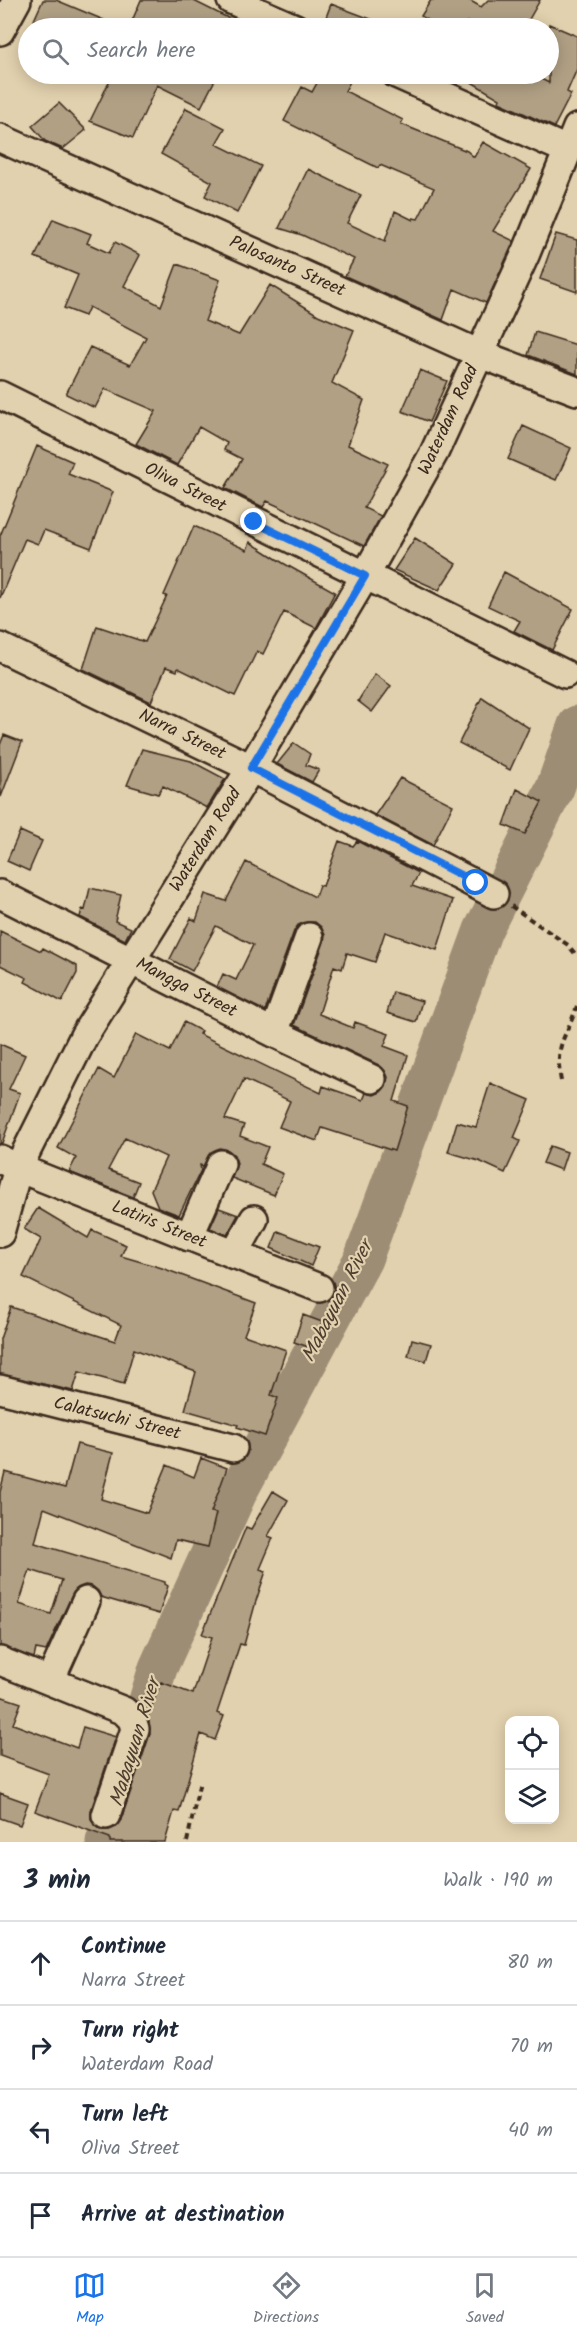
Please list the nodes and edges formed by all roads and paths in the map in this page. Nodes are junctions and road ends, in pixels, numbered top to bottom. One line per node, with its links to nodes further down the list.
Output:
1 (17, 0): 4 (street)
2 (231, 0): 3 (street)
3 (272, 18)
4 (0, 32)
5 (423, 84): 7 (street)
6 (0, 138): 8 (street, Palosanto Street)
7 (572, 139): 8 (street, Waterdam Road)
8 (480, 354): 9 (street, Palosanto Street); 11 (street, Waterdam Road)
9 (577, 391)
10 (0, 395): 11 (street, Oliva Street)
11 (365, 576): 13 (street, Oliva Street); 14 (street, Waterdam Road)
12 (0, 647): 14 (street, Narra Street)
13 (565, 674)
14 (251, 768): 16 (street, Narra Street); 19 (street, Waterdam Road)
15 (0, 894): 19 (street, Mangga Street)
16 (494, 894): 18 (path)
17 (309, 937): 21 (street)
18 (577, 956)
19 (131, 960): 21 (street, Mangga Street); 24 (street, Waterdam Road)
20 (577, 1006): 23 (path)
21 (274, 1033): 22 (street, Mangga Street)
22 (372, 1079)
23 (561, 1081)
24 (9, 1164): 27 (street, Waterdam Road); 28 (street, Latiris Street)
25 (221, 1164): 28 (street)
26 (254, 1219): 29 (street)
27 (0, 1233)
28 (189, 1236): 29 (street, Latiris Street)
29 (234, 1255): 30 (street, Latiris Street)
30 (319, 1288)
31 (0, 1389): 32 (street, Calatsuchi Street)
32 (233, 1448)
33 (86, 1600): 35 (street)
34 (0, 1661): 35 (street)
35 (50, 1681): 37 (street)
36 (200, 1781): 38 (path)
37 (106, 1815)
38 (187, 1842)

